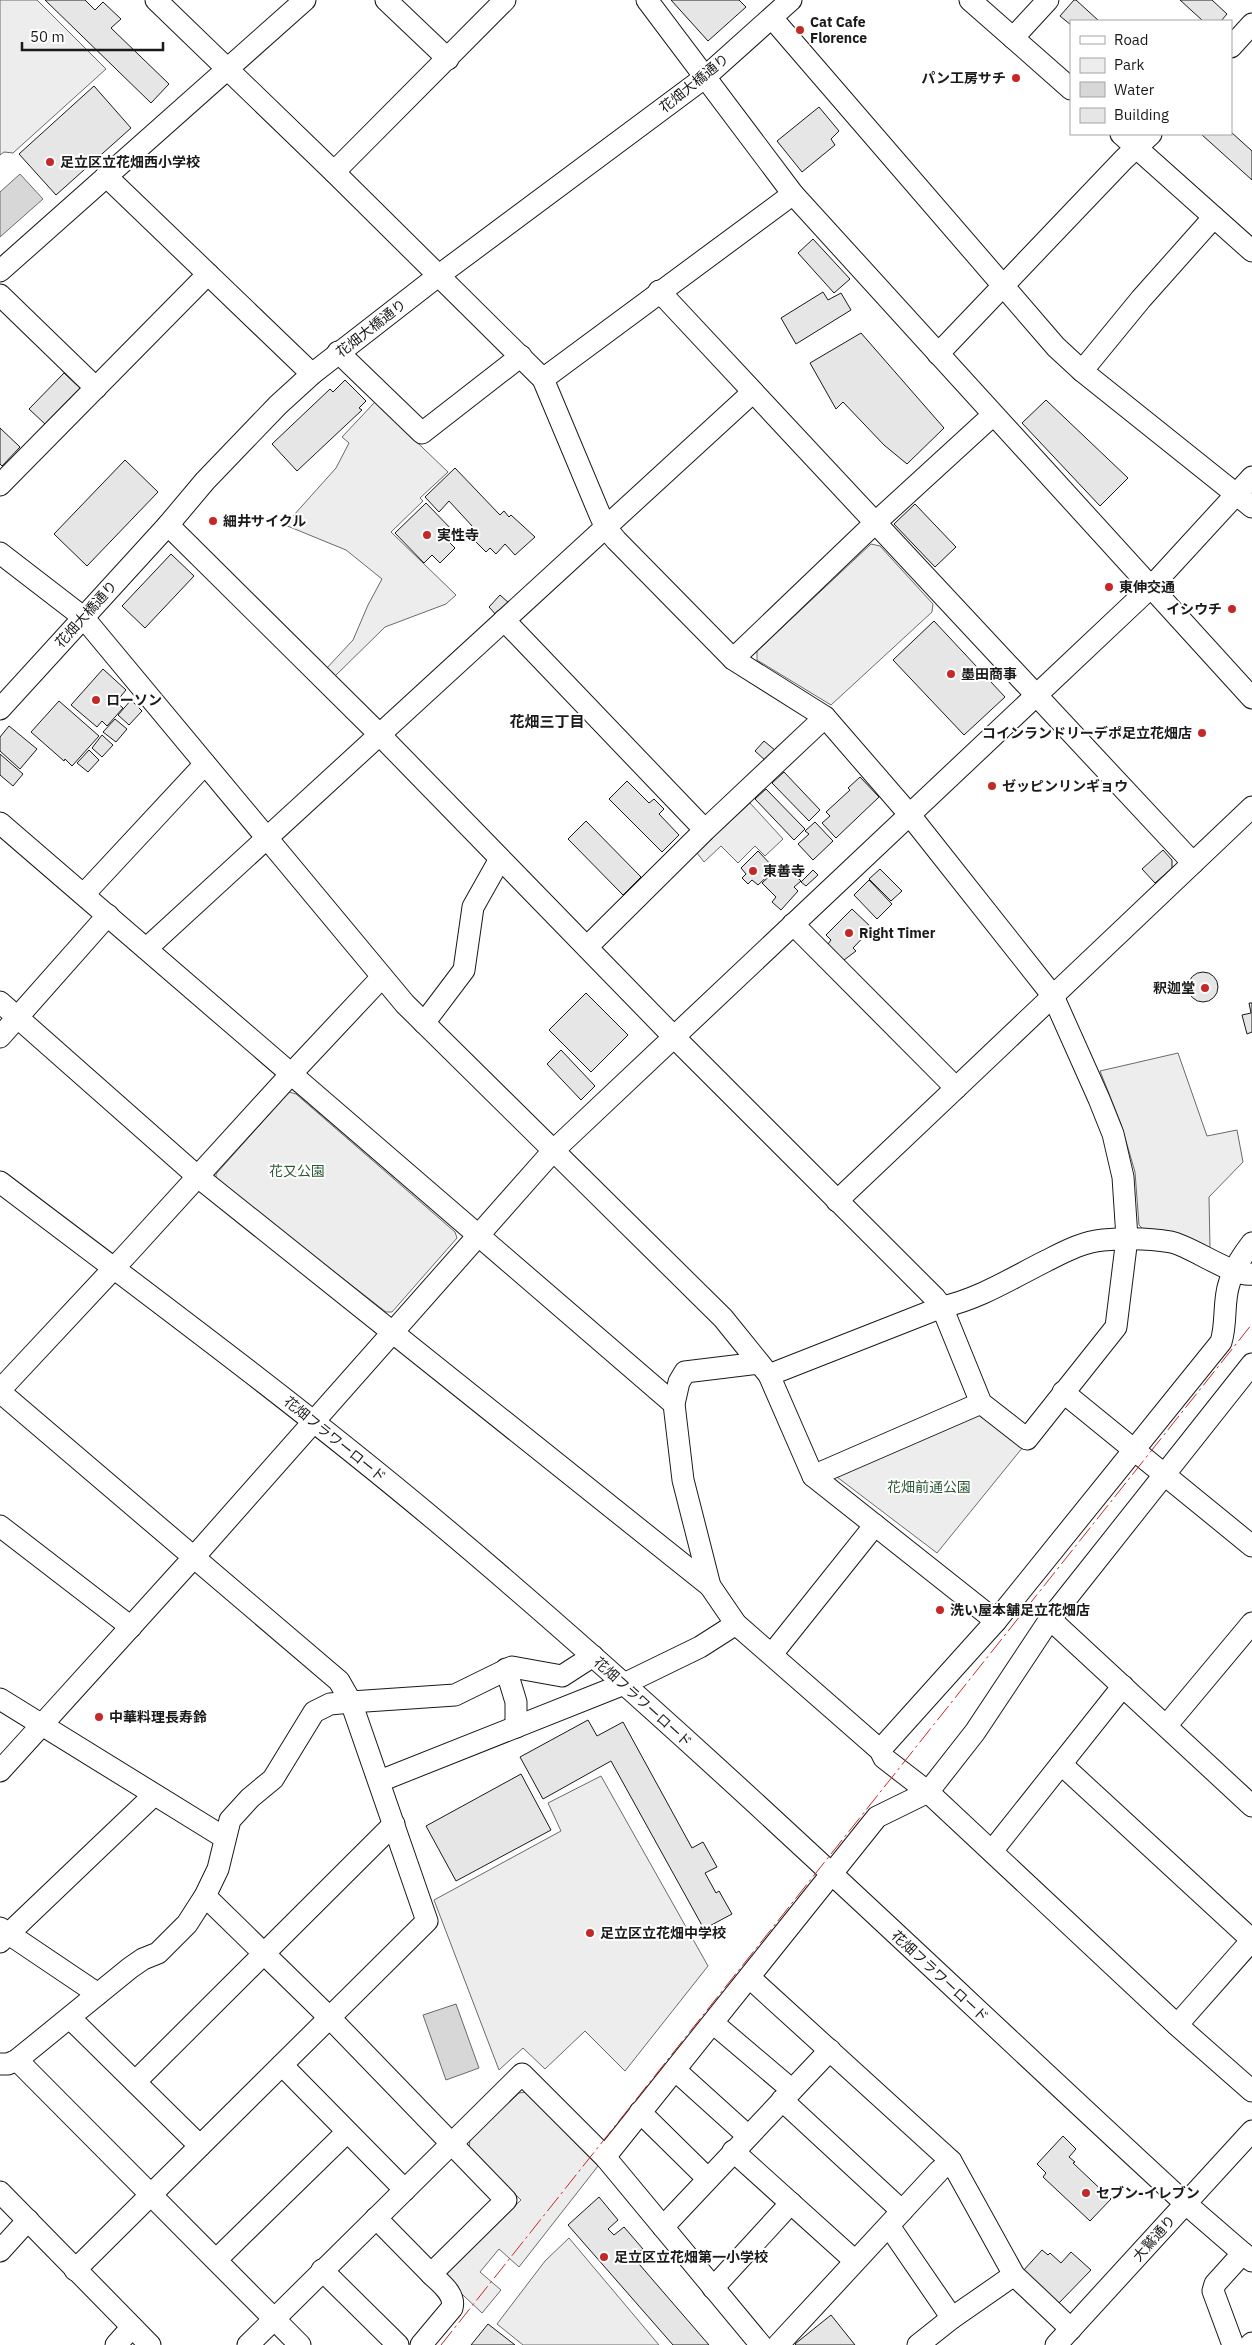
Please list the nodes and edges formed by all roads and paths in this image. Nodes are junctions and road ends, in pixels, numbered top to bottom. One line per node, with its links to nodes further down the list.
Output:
1 (156, 0): 14 (street)
2 (305, 0): 14 (street)
3 (386, 0): 13 (street)
4 (505, 0): 13 (street)
5 (647, 0): 15 (street)
6 (791, 0): 9 (street, 花畑大橋通り)
7 (970, 0): 11 (street)
8 (1048, 0): 11 (street)
9 (772, 18): 15 (street, 花畑大橋通り); 27 (street)
10 (1252, 24): 12 (street)
11 (1014, 38): 16 (street)
12 (1232, 46)
13 (448, 59): 19 (street)
14 (227, 70): 19 (street); 20 (street)
15 (704, 78): 21 (street); 26 (street, 花畑大橋通り)
16 (1070, 88)
17 (1124, 135): 18 (street)
18 (1144, 141): 22 (street); 27 (street)
19 (334, 172): 26 (street)
20 (106, 176): 24 (street); 25 (street)
21 (793, 194): 28 (street); 31 (street)
22 (1214, 217): 23 (street); 33 (street)
23 (1252, 251)
24 (0, 271)
25 (208, 274): 34 (street); 36 (street)
26 (438, 276): 30 (street, 花畑大橋通り); 32 (street)
27 (1003, 287): 31 (street); 33 (street)
28 (659, 291): 35 (street); 37 (street)
29 (0, 296): 36 (street)
30 (338, 352): 32 (street); 34 (street, 花畑大橋通り)
31 (938, 354): 38 (street)
32 (521, 356): 35 (street)
33 (1082, 370): 41 (street)
34 (312, 374): 43 (street, 花畑大橋通り)
35 (543, 379): 44 (street)
36 (96, 388): 40 (street)
37 (753, 392): 42 (street); 44 (street)
38 (993, 415): 42 (street); 46 (street)
39 (1252, 477): 41 (street)
40 (0, 485)
41 (1244, 500): 46 (street)
42 (875, 523): 49 (street); 50 (street)
43 (168, 525): 47 (street, 花畑大橋通り); 54 (street)
44 (606, 528): 48 (street); 49 (street)
45 (0, 554): 47 (street)
46 (1151, 587): 50 (street); 51 (street)
47 (83, 617): 52 (street, 花畑大橋通り); 55 (street)
48 (504, 620): 54 (street); 59 (street)
49 (733, 659): 53 (street)
50 (1036, 695): 57 (street); 62 (street)
51 (1252, 698)
52 (0, 709)
53 (825, 717): 57 (street); 59 (street)
54 (380, 735): 60 (street); 61 (street)
55 (205, 764): 60 (street); 63 (street)
56 (1252, 806): 62 (street)
57 (909, 814): 65 (street); 69 (street)
58 (0, 823): 63 (street)
59 (705, 830): 66 (street)
60 (266, 838): 67 (street); 68 (street)
61 (500, 859): 66 (street); 72 (street)
62 (1192, 863): 69 (street)
63 (84, 894): 64 (street)
64 (108, 915): 67 (street); 71 (street)
65 (793, 924): 74 (street); 76 (street)
66 (587, 947): 74 (street)
67 (147, 948): 75 (street)
68 (382, 977): 72 (street); 75 (street)
69 (1053, 996): 76 (street); 82 (street)
70 (0, 1002): 71 (street)
71 (18, 1018): 73 (street); 78 (street)
72 (424, 1023): 77 (street)
73 (0, 1037)
74 (674, 1037): 77 (street); 80 (street)
75 (291, 1074): 78 (street); 81 (street)
76 (956, 1088): 80 (street)
77 (553, 1151): 81 (street); 89 (street)
78 (197, 1176): 84 (street); 87 (street)
79 (0, 1182): 84 (street, 花畑フラワーロード)
80 (837, 1201): 86 (street)
81 (478, 1234): 87 (street); 93 (street)
82 (1127, 1238): 85 (street); 86 (street); 91 (street)
83 (1252, 1243): 85 (street)
84 (114, 1268): 90 (street); 94 (street, 花畑フラワーロード)
85 (1243, 1272): 95 (street)
86 (942, 1307): 89 (street); 92 (street)
87 (392, 1332): 94 (street); 102 (street)
88 (1252, 1364): 97 (street)
89 (764, 1369): 93 (street); 96 (street)
90 (0, 1391): 101 (street)
91 (1063, 1392): 92 (street); 95 (street)
92 (981, 1403): 96 (street)
93 (674, 1404): 102 (street)
94 (313, 1420): 101 (street); 109 (street, 花畑フラワーロード)
95 (1133, 1451): 97 (street); 104 (street)
96 (813, 1476): 98 (street)
97 (1163, 1476): 100 (street); 103 (street)
98 (875, 1525): 104 (street); 108 (street)
99 (0, 1526): 107 (street)
100 (1252, 1546)
101 (194, 1557): 107 (street); 114 (street)
102 (710, 1586): 106 (street)
103 (1050, 1619): 112 (street); 122 (street)
104 (996, 1621): 118 (street)
105 (1252, 1623): 116 (street)
106 (736, 1624): 108 (street); 111 (street)
107 (131, 1627): 115 (street)
108 (772, 1654): 118 (street)
109 (593, 1656): 110 (street); 111 (street, 花畑フラワーロード)
110 (506, 1669): 114 (street); 117 (street)
111 (624, 1684): 117 (street); 128 (street, 花畑フラワーロード)
112 (1123, 1686): 116 (street); 119 (street)
113 (0, 1699): 115 (street)
114 (351, 1702): 121 (street); 126 (street)
115 (41, 1725): 120 (street); 123 (street)
116 (1166, 1726): 124 (street)
117 (516, 1727): 121 (street)
118 (880, 1750): 122 (street)
119 (1061, 1764): 127 (street); 131 (street)
120 (0, 1771)
121 (380, 1781): 125 (street)
122 (928, 1792): 127 (street); 128 (street)
123 (154, 1795): 126 (street); 130 (street)
124 (1252, 1806)
125 (394, 1824): 132 (street); 136 (street)
126 (220, 1835): 129 (street)
127 (992, 1851): 138 (street)
128 (831, 1875): 133 (street); 160 (street, 花畑フラワーロード)
129 (205, 1896): 132 (street); 134 (street)
130 (3, 1935): 134 (street)
131 (1252, 1940): 138 (street)
132 (264, 1954): 136 (street); 143 (street)
133 (750, 1978): 137 (street); 139 (street)
134 (98, 1994): 135 (street)
135 (70, 2018): 140 (street); 143 (street)
136 (330, 2018): 141 (street); 150 (street)
137 (713, 2023): 142 (street); 145 (street)
138 (1177, 2025): 144 (street)
139 (830, 2050): 145 (street); 154 (street)
140 (9, 2062): 158 (street)
141 (282, 2065): 148 (street); 151 (street)
142 (675, 2070): 146 (street); 149 (street)
143 (135, 2082): 151 (street)
144 (1252, 2091)
145 (787, 2095): 149 (street); 162 (street)
146 (640, 2112): 153 (street); 155 (street)
147 (1252, 2130): 160 (street, 大鷲通り)
148 (347, 2132): 156 (street); 167 (street)
149 (748, 2136): 152 (street)
150 (450, 2144): 153 (street); 156 (street); 171 (street)
151 (200, 2146): 158 (street)
152 (733, 2151): 155 (street); 159 (street)
153 (605, 2157): 164 (street)
154 (951, 2161): 162 (street); 172 (street)
155 (707, 2178): 164 (street)
156 (405, 2190): 161 (street)
157 (0, 2192): 163 (street)
158 (151, 2194): 167 (street); 169 (street)
159 (791, 2203): 168 (street); 173 (street)
160 (1185, 2203): 166 (street, 花畑フラワーロード); 177 (street, 大鷲通り)
161 (376, 2218): 170 (street); 171 (street)
162 (896, 2219): 168 (street); 175 (street)
163 (28, 2220): 165 (street); 169 (street)
164 (662, 2227): 173 (street)
165 (0, 2251)
166 (1247, 2257): 188 (street)
167 (216, 2260): 174 (street)
168 (855, 2261): 185 (street)
169 (75, 2270): 176 (street)
170 (322, 2270): 174 (street); 182 (street)
171 (431, 2274): 183 (street)
172 (1014, 2275): 175 (street); 177 (street)
173 (713, 2288): 184 (street)
174 (273, 2318): 180 (street); 181 (street)
175 (952, 2318): 186 (street)
176 (132, 2327): 178 (street); 179 (street)
177 (1071, 2329): 187 (street, 大鷲通り)
178 (116, 2345)
179 (150, 2345)
180 (248, 2345)
181 (300, 2345)
182 (398, 2345)
183 (421, 2345)
184 (761, 2345)
185 (778, 2345)
186 (918, 2345)
187 (1056, 2345)
188 (1234, 2345)

